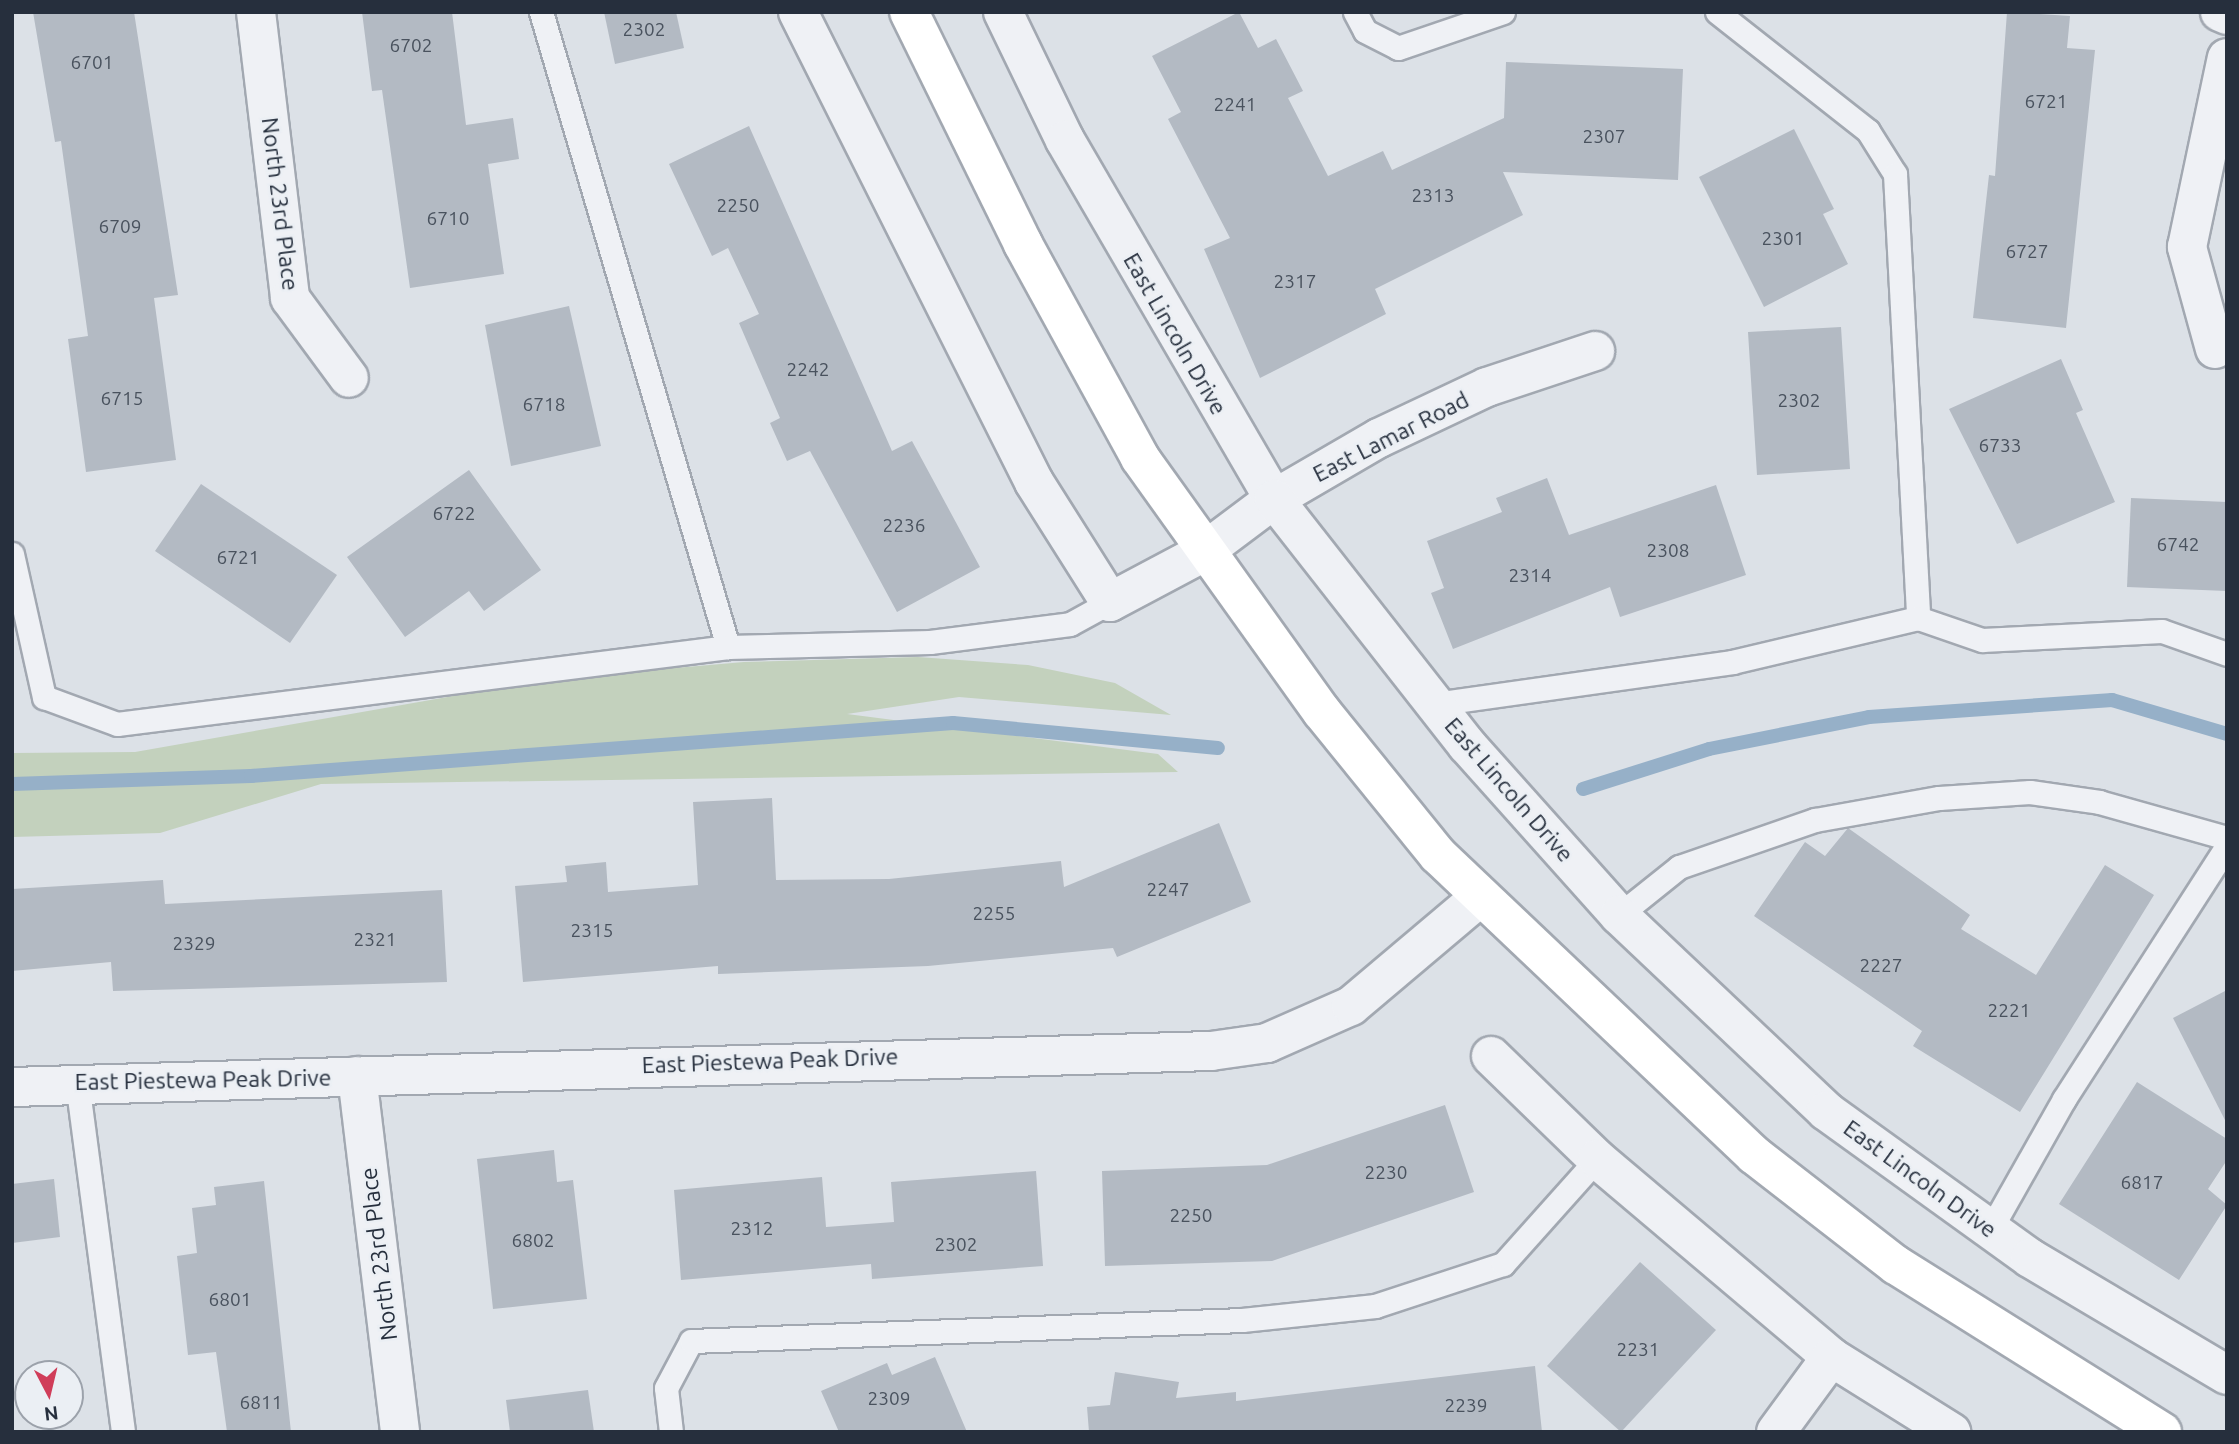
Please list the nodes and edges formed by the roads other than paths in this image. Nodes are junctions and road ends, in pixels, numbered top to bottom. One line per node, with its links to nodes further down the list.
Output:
1 (256, 12): 14 (street, North 23rd Place)
2 (541, 12): 20 (lane)
3 (798, 12): 18 (street)
4 (909, 12): 16 (main road)
5 (1003, 12): 15 (street, East Lincoln Drive)
6 (1355, 12): 7 (lane)
7 (1503, 12)
8 (1717, 12): 19 (lane)
9 (2220, 12): 10 (street)
10 (2227, 15)
11 (2227, 58): 12 (street)
12 (2221, 348)
13 (1595, 351): 15 (street, East Lamar Road)
14 (349, 377)
15 (1274, 499): 16 (street, East Lamar Road); 22 (street, East Lincoln Drive)
16 (1202, 553): 18 (street); 25 (main road)
17 (12, 554): 20 (lane)
18 (1111, 602): 20 (lane)
19 (1918, 618): 21 (lane); 22 (lane)
20 (728, 647)
21 (2227, 654)
22 (1434, 704): 26 (street, East Lincoln Drive)
23 (2227, 838): 26 (lane)
24 (2227, 846): 32 (lane)
25 (1479, 898): 28 (street, East Piestewa Peak Drive); 40 (main road)
26 (1619, 915): 32 (street, East Lincoln Drive)
27 (1491, 1056): 31 (street)
28 (357, 1076): 29 (street, East Piestewa Peak Drive); 36 (street, North 23rd Place)
29 (77, 1082): 30 (street, East Piestewa Peak Drive); 35 (lane)
30 (12, 1087)
31 (1597, 1159): 33 (street); 37 (lane)
32 (1990, 1230): 34 (street, East Lincoln Drive)
33 (1831, 1357): 38 (street); 39 (street)
34 (2227, 1375)
35 (123, 1432)
36 (400, 1432)
37 (671, 1432)
38 (1776, 1432)
39 (1951, 1432)
40 (2162, 1432)

